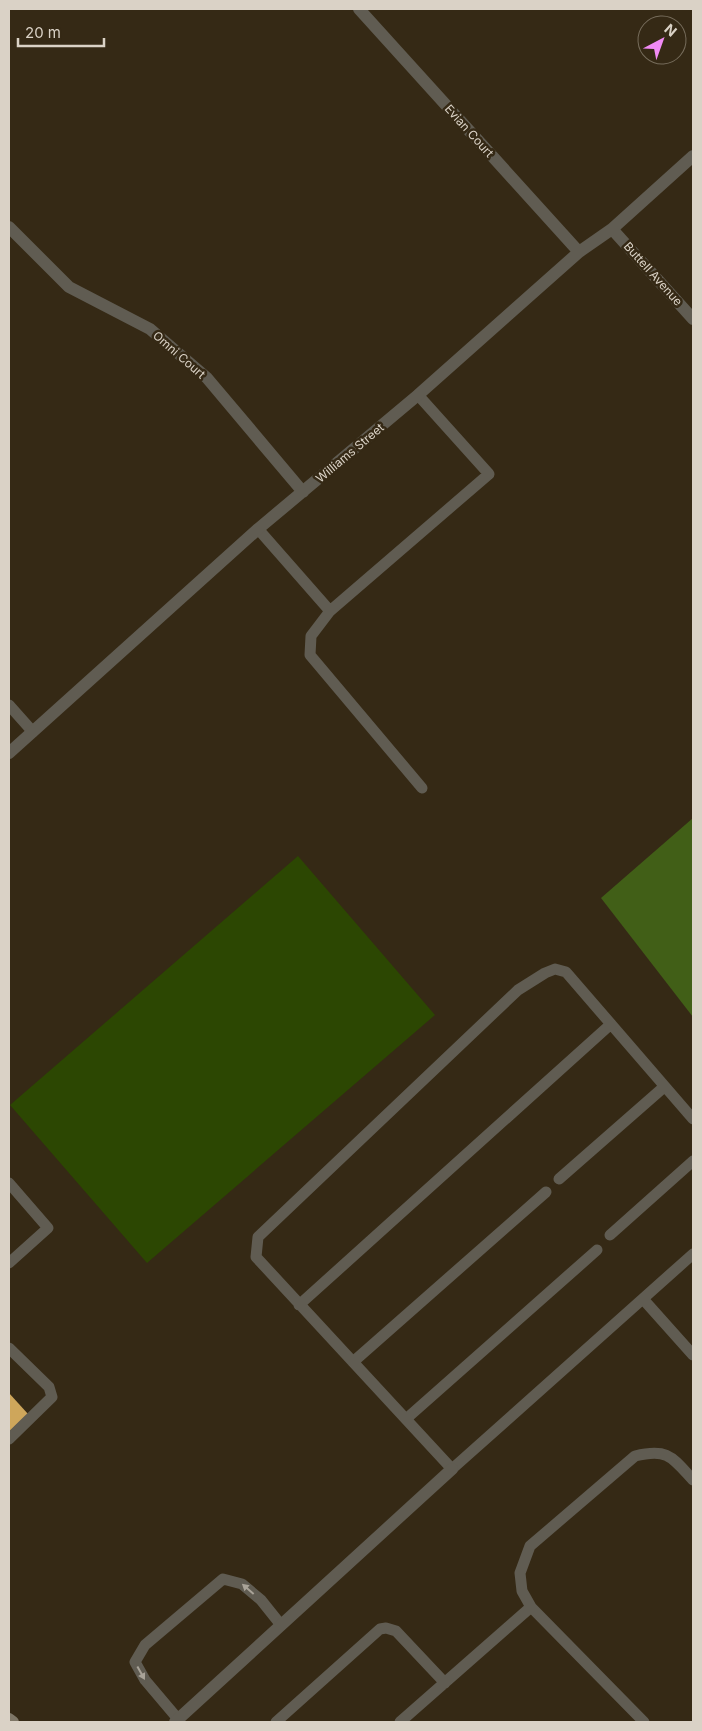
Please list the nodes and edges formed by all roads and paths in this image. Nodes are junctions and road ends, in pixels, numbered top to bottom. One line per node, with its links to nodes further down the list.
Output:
1 (359, 9): 5 (street, Evian Court)
2 (693, 156): 4 (street, Williams Street)
3 (9, 227): 8 (street, Omni Court)
4 (612, 229): 5 (street, Williams Street); 6 (street, Buttell Avenue)
5 (579, 252): 7 (street, Williams Street)
6 (693, 319)
7 (418, 394): 8 (street, Williams Street); 10 (lane)
8 (303, 492): 9 (street, Williams Street)
9 (258, 529): 10 (lane); 12 (street, Williams Street)
10 (330, 611): 14 (lane)
11 (9, 705): 12 (lane)
12 (33, 732): 13 (street, Williams Street)
13 (9, 753)
14 (422, 788)
15 (611, 1024): 16 (lane); 27 (lane); 27 (lane)
16 (664, 1087): 17 (lane); 19 (lane)
17 (693, 1119)
18 (693, 1161): 22 (lane)
19 (559, 1179)
20 (9, 1183): 25 (lane)
21 (546, 1192): 30 (lane)
22 (610, 1235)
23 (597, 1250): 31 (lane)
24 (693, 1254): 26 (lane)
25 (9, 1263)
26 (643, 1299): 29 (lane); 33 (lane)
27 (299, 1305): 30 (lane)
28 (9, 1348): 32 (lane)
29 (693, 1355)
30 (353, 1362): 31 (lane)
31 (406, 1420): 33 (lane)
32 (9, 1439)
33 (452, 1469): 36 (street)
34 (693, 1480): 35 (lane)
35 (530, 1607): 37 (lane); 43 (lane)
36 (281, 1625): 39 (street); 39 (lane, one-way to 39)
37 (445, 1682): 41 (lane); 42 (lane)
38 (9, 1719): 40 (street)
39 (176, 1721)
40 (13, 1722)
41 (276, 1722)
42 (400, 1722)
43 (644, 1722)

